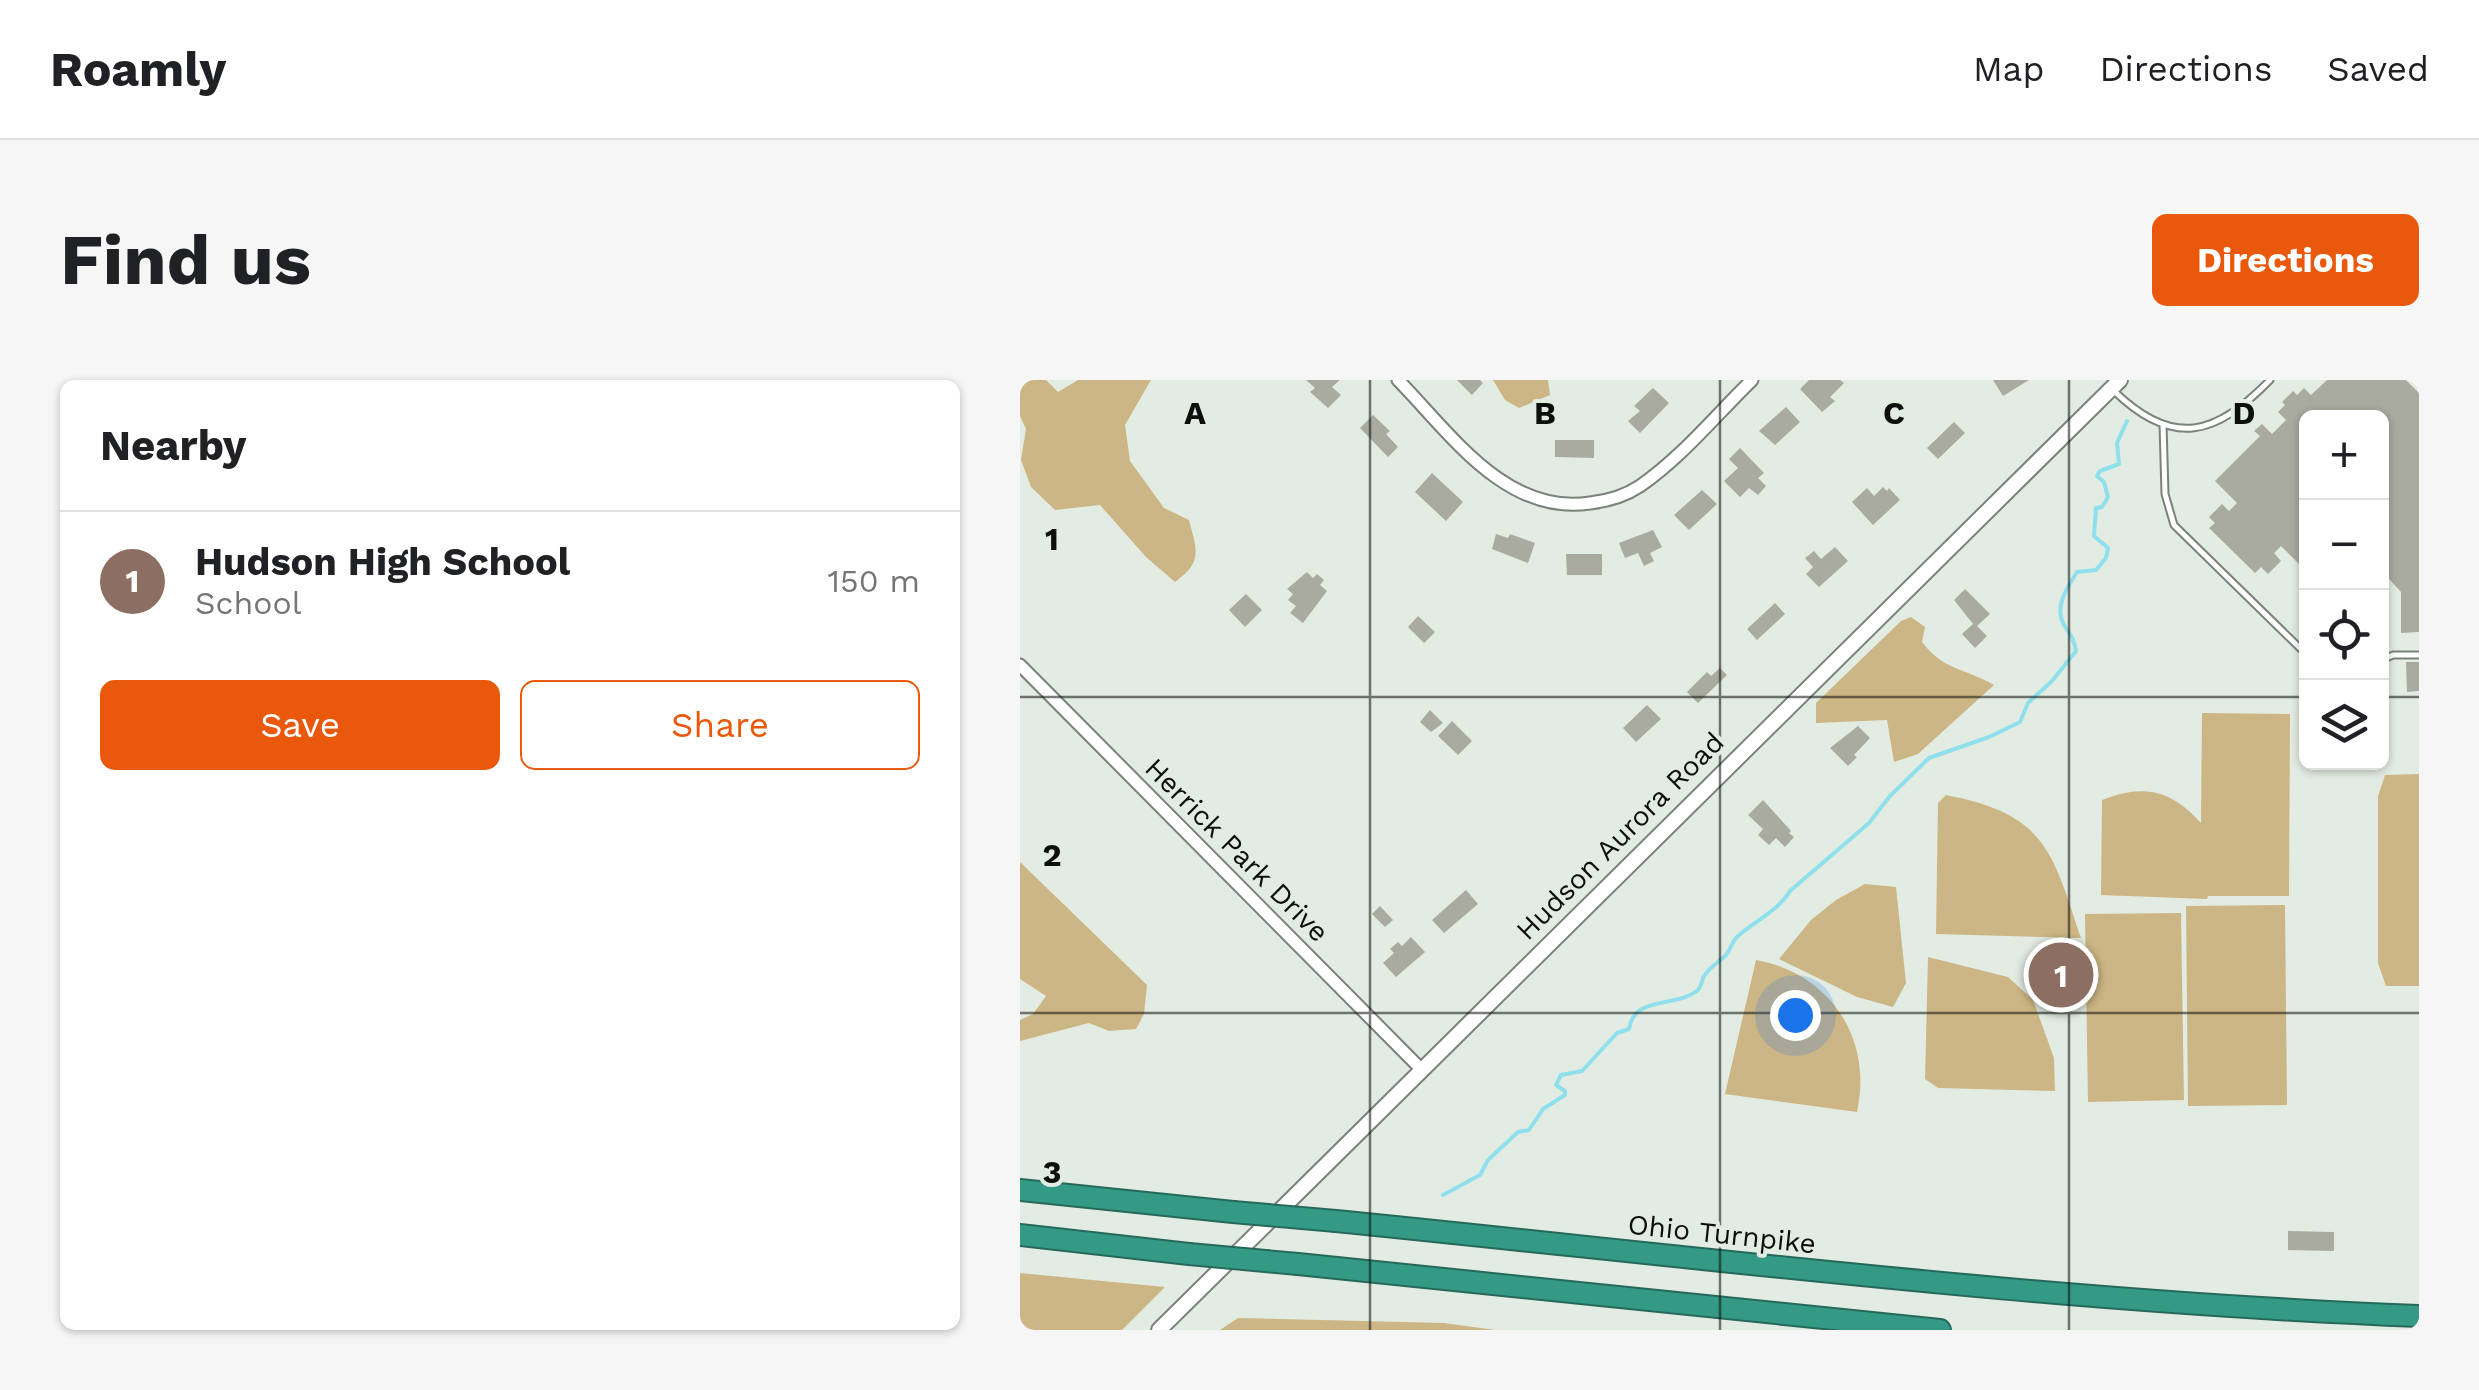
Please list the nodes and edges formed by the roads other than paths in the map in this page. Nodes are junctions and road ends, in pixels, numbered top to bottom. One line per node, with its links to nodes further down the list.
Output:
1 (1398, 380): 2 (street)
2 (1752, 380)
3 (2270, 380): 5 (lane)
4 (2112, 383): 5 (lane); 10 (street, Hudson Aurora Road)
5 (2164, 424): 6 (lane)
6 (2299, 647)
7 (2419, 655): 8 (lane)
8 (2389, 657)
9 (1020, 665): 10 (street, Herrick Park Drive)
10 (1420, 1068): 14 (street, Hudson Aurora Road)
11 (1020, 1190): 13 (highway, Ohio Turnpike, bridge)
12 (1020, 1235): 15 (highway, bridge)
13 (2419, 1316)
14 (1158, 1330)
15 (1940, 1330)

